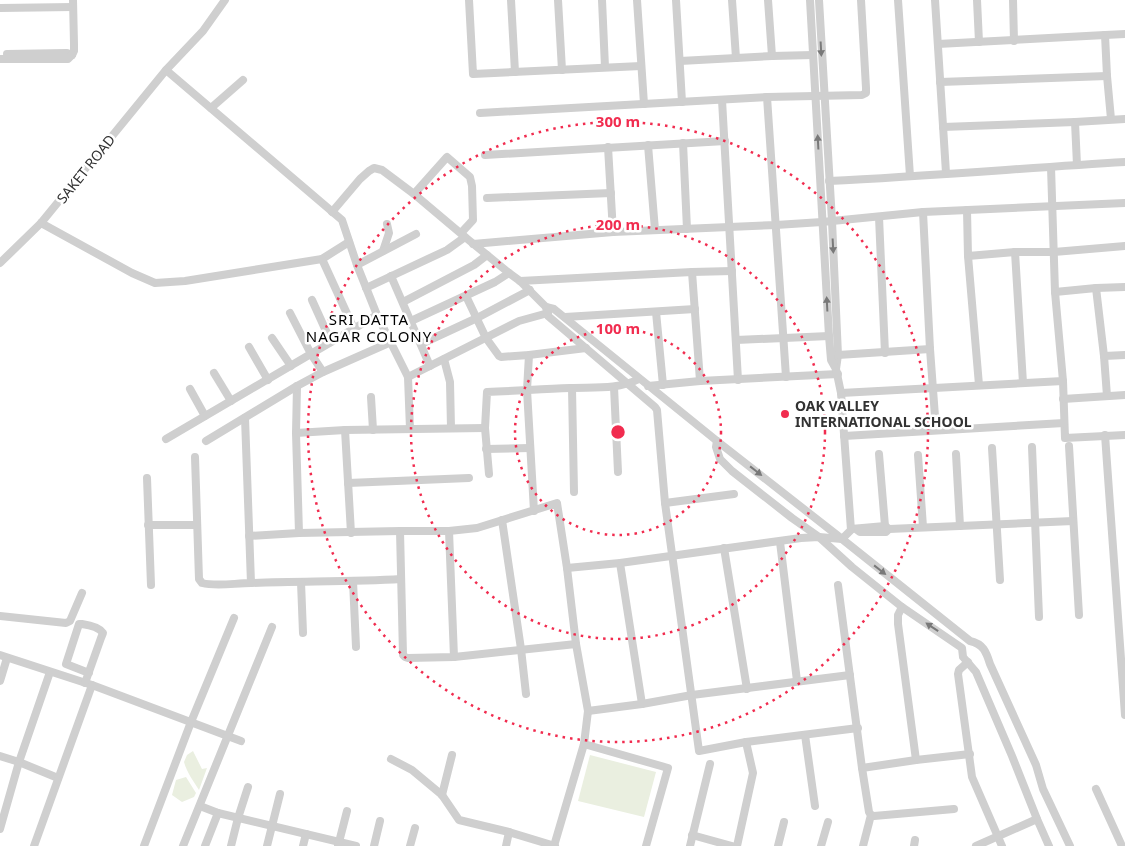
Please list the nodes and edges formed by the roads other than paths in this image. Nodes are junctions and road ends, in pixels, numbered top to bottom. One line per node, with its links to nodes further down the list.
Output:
1 (225, 0): 34 (street, SAKET ROAD)
2 (469, 0): 36 (street)
3 (511, 0): 36 (street)
4 (558, 0): 35 (street)
5 (602, 0): 33 (street)
6 (637, 0): 32 (street)
7 (676, 0): 31 (street)
8 (732, 0): 29 (street)
9 (768, 0): 28 (street)
10 (810, 0): 27 (street)
11 (819, 0): 40 (street, one-way to 40)
12 (861, 0): 40 (street)
13 (898, 0): 60 (street)
14 (935, 0): 24 (street)
15 (977, 0): 23 (street)
16 (1014, 0): 22 (street)
17 (73, 3): 18 (street); 26 (street)
18 (28, 4): 19 (street)
19 (0, 8)
20 (1125, 34): 21 (street)
21 (1105, 36): 22 (street); 37 (street)
22 (1014, 41): 23 (street)
23 (979, 42): 24 (street)
24 (938, 44): 39 (street)
25 (0, 54): 26 (street)
26 (72, 55): 30 (street)
27 (813, 55): 28 (street); 40 (street)
28 (772, 56): 29 (street)
29 (736, 58): 31 (street)
30 (0, 59)
31 (680, 61): 43 (street)
32 (641, 66): 33 (street); 44 (street)
33 (605, 67): 35 (street)
34 (166, 70): 45 (street); 73 (street, SAKET ROAD)
35 (562, 70): 36 (street)
36 (515, 72)
37 (1107, 76): 39 (street); 47 (street)
38 (243, 80): 45 (street)
39 (940, 82): 50 (street)
40 (820, 96): 41 (street); 61 (street); 72 (street, one-way to 40)
41 (767, 97): 42 (street); 75 (street)
42 (722, 100): 43 (street); 51 (street)
43 (682, 102): 44 (street)
44 (644, 104): 46 (street)
45 (211, 108): 68 (street)
46 (480, 113)
47 (1111, 119): 48 (street); 49 (street)
48 (1125, 119)
49 (1074, 122): 50 (street); 57 (street)
50 (943, 127): 59 (street)
51 (725, 141): 52 (street); 76 (street)
52 (683, 143): 53 (street); 77 (street)
53 (648, 145): 54 (street); 78 (street)
54 (608, 147): 55 (street); 62 (street)
55 (485, 154)
56 (1125, 162): 57 (street)
57 (1077, 165): 58 (street)
58 (1050, 166): 59 (street); 66 (street)
59 (946, 173): 60 (street)
60 (910, 176): 61 (street)
61 (829, 181): 71 (street)
62 (611, 193): 64 (street); 79 (street)
63 (414, 194): 68 (street); 81 (street); 81 (street)
64 (487, 198)
65 (1125, 203): 66 (street)
66 (1052, 206): 67 (street); 87 (street)
67 (967, 210): 69 (street); 89 (street)
68 (332, 212): 82 (street)
69 (923, 212): 70 (street); 125 (street)
70 (879, 217): 71 (street); 126 (street)
71 (832, 221): 72 (street); 129 (street, one-way to 129)
72 (822, 222): 75 (street); 115 (street, one-way to 72)
73 (42, 224): 90 (street); 91 (street, SAKET ROAD)
74 (387, 224): 85 (street)
75 (776, 225): 76 (street); 116 (street)
76 (730, 227): 77 (street); 93 (street)
77 (687, 229): 78 (street)
78 (655, 230): 79 (street)
79 (613, 232): 83 (street)
80 (416, 234): 85 (street)
81 (463, 235): 83 (street); 96 (street)
82 (349, 242): 90 (street); 92 (street)
83 (473, 244): 88 (street)
84 (1125, 246): 87 (street)
85 (384, 251): 92 (street)
86 (1014, 252): 87 (street); 89 (street); 145 (street)
87 (1054, 252): 102 (street)
88 (487, 256): 95 (street); 105 (street)
89 (968, 256): 147 (street)
90 (322, 259): 114 (street)
91 (0, 263)
92 (357, 265): 99 (street)
93 (732, 271): 94 (street); 119 (street)
94 (692, 272): 97 (street); 106 (street)
95 (509, 273): 97 (street); 103 (street)
96 (391, 276): 99 (street); 105 (street)
97 (520, 281): 101 (street)
98 (1125, 287): 100 (street)
99 (366, 288): 110 (street)
100 (1096, 288): 102 (street); 131 (street)
101 (530, 290): 107 (street); 112 (street)
102 (1055, 292): 143 (street)
103 (466, 296): 112 (street); 113 (street)
104 (312, 300): 120 (street)
105 (402, 302): 113 (street)
106 (695, 309): 109 (street); 144 (street)
107 (547, 310): 111 (street); 118 (street); 124 (street)
108 (290, 312): 127 (street)
109 (656, 312): 111 (street); 146 (street)
110 (377, 315): 114 (street); 121 (street)
111 (565, 317): 124 (street)
112 (477, 318): 118 (street); 122 (street)
113 (411, 321): 122 (street)
114 (354, 328): 120 (street)
115 (829, 336): 116 (street); 136 (street)
116 (783, 337): 119 (street); 139 (street)
117 (272, 338): 133 (street)
118 (486, 338): 128 (street); 132 (street)
119 (736, 340): 141 (street)
120 (331, 342): 127 (street)
121 (391, 342): 135 (street); 138 (street)
122 (421, 344): 134 (street)
123 (249, 347): 140 (street)
124 (592, 348): 128 (street); 142 (street); 142 (street)
125 (930, 349): 126 (street); 153 (street)
126 (885, 353): 129 (street)
127 (311, 354): 133 (street); 135 (street)
128 (529, 355): 154 (street)
129 (838, 355): 136 (street)
130 (1125, 355): 131 (street)
131 (1104, 356): 157 (street)
132 (444, 359): 134 (street); 164 (street)
133 (291, 366): 140 (street)
134 (430, 366): 138 (street)
135 (323, 372): 148 (street)
136 (837, 372): 139 (street); 155 (street)
137 (214, 373): 160 (street)
138 (408, 377): 167 (street)
139 (786, 377): 141 (street)
140 (268, 380): 160 (street)
141 (738, 380): 144 (street)
142 (633, 381): 149 (street); 150 (street); 194 (street)
143 (1063, 381): 145 (street); 159 (street)
144 (700, 382): 146 (street)
145 (1022, 383): 147 (street)
146 (663, 384): 149 (street)
147 (978, 385): 153 (street)
148 (297, 386): 162 (street); 171 (street)
149 (648, 386): 177 (street)
150 (614, 387): 151 (street); 187 (street)
151 (572, 388): 154 (street); 192 (street)
152 (190, 389): 161 (street)
153 (932, 389): 155 (street); 170 (street)
154 (527, 390): 165 (street); 180 (street)
155 (841, 393): 174 (street)
156 (1125, 395): 157 (street)
157 (1107, 396): 159 (street)
158 (371, 397): 169 (street)
159 (1063, 399): 163 (street)
160 (231, 401): 161 (street)
161 (205, 416): 175 (street)
162 (245, 418): 176 (street); 210 (street)
163 (1064, 423): 170 (street); 172 (street)
164 (451, 428): 165 (street); 167 (street)
165 (484, 428): 182 (street)
166 (1125, 428): 173 (street)
167 (410, 429): 169 (street)
168 (346, 430): 169 (street); 171 (street); 191 (street)
169 (373, 430)
170 (936, 430): 174 (street)
171 (296, 433): 209 (street)
172 (1105, 435): 173 (street); 238 (street)
173 (1121, 435)
174 (844, 436): 205 (street)
175 (166, 439)
176 (206, 441)
177 (717, 441): 211 (street); 212 (street, one-way to 212)
178 (1069, 446): 197 (street)
179 (1032, 447): 198 (street)
180 (530, 448): 182 (street); 195 (street)
181 (992, 448): 199 (street)
182 (486, 449): 188 (street)
183 (879, 454): 203 (street)
184 (956, 454): 202 (street)
185 (918, 455): 204 (street)
186 (195, 457): 201 (street)
187 (618, 472)
188 (489, 474)
189 (147, 478): 200 (street)
190 (469, 478): 191 (street)
191 (348, 483): 208 (street)
192 (574, 492)
193 (734, 494): 194 (street)
194 (665, 503): 215 (street)
195 (534, 510): 196 (street); 217 (street)
196 (502, 520): 207 (street); 237 (street)
197 (1073, 521): 198 (street); 227 (street)
198 (1036, 523): 199 (street); 229 (street)
199 (996, 524): 202 (street); 219 (street)
200 (148, 525): 201 (street); 223 (street)
201 (197, 525): 222 (street)
202 (960, 526): 204 (street)
203 (887, 527): 204 (street); 205 (street)
204 (923, 527)
205 (854, 529): 212 (street)
206 (400, 531): 207 (street); 208 (street); 218 (street)
207 (448, 531): 240 (street)
208 (351, 532): 209 (street)
209 (299, 533): 210 (street)
210 (249, 536): 222 (street)
211 (819, 537): 212 (street); 213 (street); 226 (street)
212 (842, 539): 233 (street, one-way to 233)
213 (780, 542): 214 (street); 248 (street)
214 (724, 548): 215 (street); 250 (street)
215 (672, 556): 216 (street); 253 (street)
216 (620, 563): 217 (street); 254 (street)
217 (568, 568): 234 (street)
218 (401, 579): 221 (street); 240 (street)
219 (1000, 580)
220 (301, 582): 221 (street); 222 (street); 232 (street)
221 (353, 582): 236 (street)
222 (251, 583)
223 (150, 585)
224 (838, 586): 246 (street)
225 (82, 593): 228 (street)
226 (900, 611): 235 (street, one-way to 226); 268 (street)
227 (1078, 615)
228 (0, 616)
229 (1039, 617)
230 (234, 618): 257 (street)
231 (272, 627): 260 (street)
232 (303, 632)
233 (963, 636): 235 (street); 242 (street)
234 (576, 644): 237 (street); 255 (street)
235 (957, 644): 241 (street)
236 (356, 647)
237 (521, 649): 240 (street); 252 (street)
238 (1123, 655): 251 (street)
239 (4, 657): 243 (street); 247 (street)
240 (454, 657)
241 (968, 662): 244 (street); 264 (street)
242 (990, 664): 244 (street); 318 (street)
243 (50, 672): 249 (street); 269 (street)
244 (976, 672): 284 (street)
245 (89, 673): 245 (street); 249 (street)
246 (850, 675): 248 (street); 258 (street)
247 (0, 681)
248 (797, 681): 250 (street)
249 (89, 684): 257 (street); 272 (street)
250 (747, 689): 253 (street)
251 (1124, 693): 256 (street)
252 (526, 694)
253 (692, 695): 254 (street); 262 (street)
254 (642, 704): 255 (street)
255 (588, 711): 263 (street)
256 (1125, 715)
257 (191, 722): 260 (street); 297 (street)
258 (858, 728): 259 (street); 271 (street)
259 (805, 735): 262 (street); 278 (street)
260 (228, 737): 261 (street); 277 (street)
261 (241, 741)
262 (746, 742): 311 (street)
263 (584, 744): 307 (street); 308 (street)
264 (970, 754): 268 (street); 294 (street)
265 (452, 755): 276 (street)
266 (0, 756): 269 (street)
267 (391, 759): 276 (street)
268 (916, 760): 271 (street)
269 (19, 762): 272 (street); 290 (street)
270 (710, 764): 293 (street)
271 (862, 768): 282 (street)
272 (58, 778): 296 (street)
273 (248, 787): 283 (street)
274 (1096, 789): 319 (street)
275 (280, 794): 288 (street)
276 (442, 795): 291 (street)
277 (200, 806): 280 (street); 298 (street)
278 (815, 806)
279 (954, 809): 282 (street)
280 (218, 812): 283 (street); 299 (street)
281 (347, 812): 295 (street)
282 (871, 815): 314 (street)
283 (238, 818): 288 (street); 300 (street)
284 (1037, 819): 294 (street); 317 (street)
285 (380, 821): 304 (street)
286 (784, 822): 312 (street)
287 (828, 822): 313 (street)
288 (272, 826): 292 (street); 301 (street)
289 (415, 828): 305 (street)
290 (0, 829)
291 (509, 832): 306 (street); 307 (street)
292 (306, 834): 295 (street); 302 (street)
293 (692, 835): 309 (street); 310 (street)
294 (998, 837): 315 (street); 316 (street)
295 (339, 844): 303 (street)
296 (34, 846)
297 (144, 846)
298 (183, 846)
299 (205, 846)
300 (231, 846)
301 (267, 846)
302 (303, 846)
303 (356, 846)
304 (374, 846)
305 (410, 846)
306 (506, 846)
307 (555, 846)
308 (646, 846)
309 (690, 846)
310 (732, 846)
311 (738, 846)
312 (778, 846)
313 (821, 846)
314 (863, 846)
315 (976, 846)
316 (1002, 846)
317 (1049, 846)
318 (1070, 846)
319 (1122, 846)

